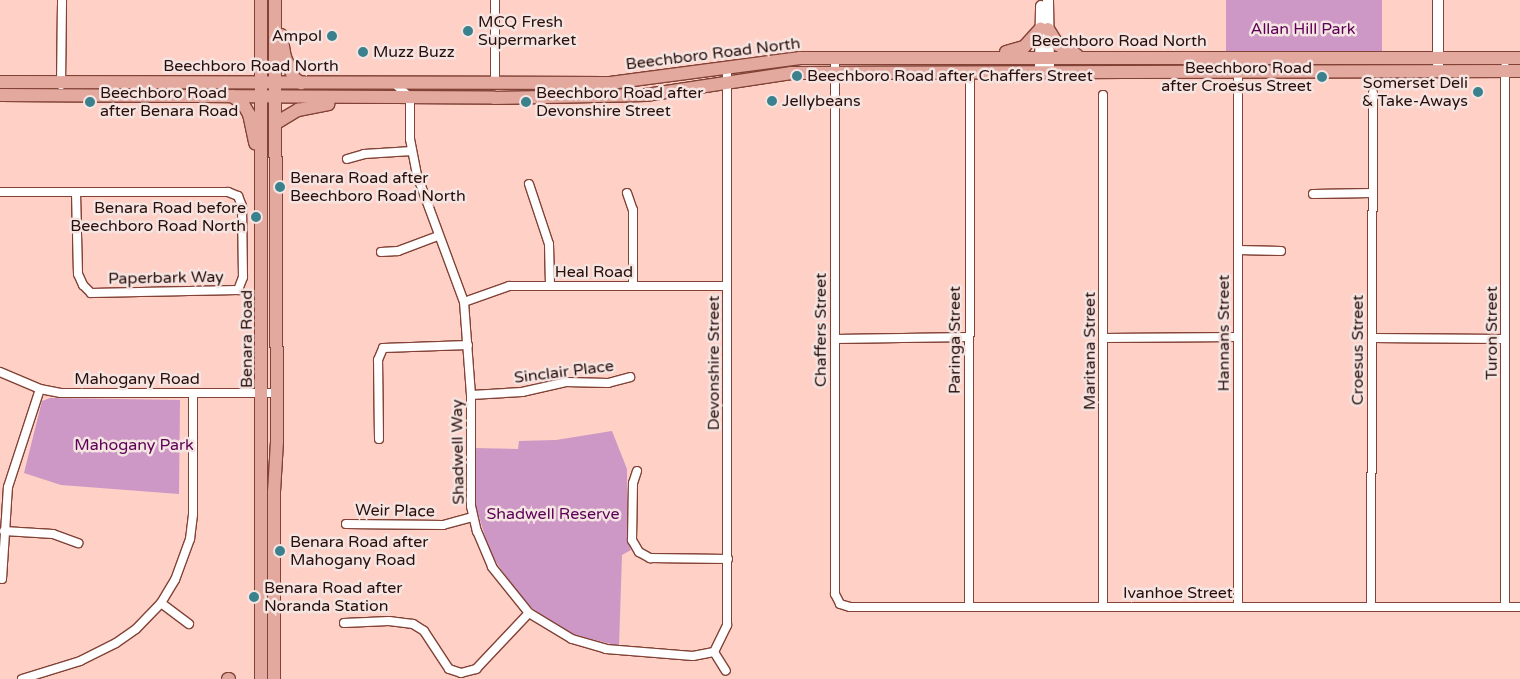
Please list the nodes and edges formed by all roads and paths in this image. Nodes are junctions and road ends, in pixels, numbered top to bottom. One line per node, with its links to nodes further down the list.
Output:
1 (62, 0): 33 (street)
2 (261, 0): 26 (main road, Benara Road)
3 (495, 0): 31 (street)
4 (1041, 0): 8 (street)
5 (1048, 0): 8 (street)
6 (1438, 0): 16 (street)
7 (276, 1): 27 (main road, Benara Road); 28 (main road)
8 (1044, 28): 9 (main road); 10 (street); 11 (main road)
9 (986, 57): 10 (main road, Beechboro Road North); 12 (main road, Beechboro Road North)
10 (1044, 57): 11 (main road, Beechboro Road North); 20 (street)
11 (1081, 57): 13 (main road, Beechboro Road North)
12 (835, 58): 17 (main road, Beechboro Road North); 19 (street, Chaffers Street)
13 (1238, 58): 16 (main road, Beechboro Road North); 21 (street, Hannans Street)
14 (1505, 58): 15 (main road, Beechboro Road North); 16 (main road, Beechboro Road North); 24 (street, Turon Street)
15 (1520, 58)
16 (1438, 59): 23 (street)
17 (727, 69): 31 (main road, Beechboro Road North); 32 (street, Devonshire Street)
18 (1520, 71): 24 (main road, Beechboro Road North)
19 (835, 72): 22 (main road, Beechboro Road North); 32 (main road, Beechboro Road North); 68 (street, Chaffers Street)
20 (1044, 72): 21 (main road, Beechboro Road North); 22 (main road, Beechboro Road North)
21 (1238, 72): 23 (main road, Beechboro Road North); 56 (street, Hannans Street)
22 (970, 73): 64 (street, Paringa Street)
23 (1438, 73): 24 (main road, Beechboro Road North)
24 (1505, 74): 69 (street, Turon Street)
25 (0, 82): 33 (main road, Beechboro Road North)
26 (261, 82): 27 (main road, Beechboro Road North); 33 (main road, Beechboro Road North); 38 (main road, Benara Road)
27 (276, 82): 28 (main road, Beechboro Road North); 39 (main road, Benara Road)
28 (300, 83): 29 (main road, Beechboro Road North)
29 (392, 83): 30 (main road, Beechboro Road North); 40 (street)
30 (428, 83): 31 (main road, Beechboro Road North); 40 (street)
31 (495, 83): 42 (street); 43 (street)
32 (727, 84): 43 (main road, Beechboro Road North); 61 (street, Devonshire Street)
33 (61, 88): 35 (main road, Beechboro Road North); 37 (main road, Beechboro Road North)
34 (1373, 93): 51 (street, Croesus Street)
35 (0, 95)
36 (1103, 95): 66 (street, Maritana Street)
37 (232, 96): 38 (main road, Beechboro Road North); 53 (main road)
38 (261, 96): 39 (main road, Beechboro Road North); 53 (main road, Benara Road)
39 (276, 97): 41 (main road, Beechboro Road North); 44 (main road, Benara Road)
40 (410, 97): 41 (main road, Beechboro Road North); 42 (main road, Beechboro Road North); 45 (street, Shadwell Way)
41 (377, 98): 44 (main road)
42 (478, 98): 43 (main road, Beechboro Road North)
43 (518, 98)
44 (276, 123): 55 (main road, Benara Road)
45 (412, 151): 46 (street); 54 (street, Shadwell Way)
46 (347, 159)
47 (529, 184): 59 (street)
48 (0, 192): 49 (street, Paperbark Way)
49 (76, 192): 49 (street, Paperbark Way)
50 (627, 193): 60 (street)
51 (1372, 193): 52 (street); 67 (street, Croesus Street)
52 (1313, 194)
53 (263, 208): 62 (main road, Benara Road)
54 (438, 236): 58 (street); 63 (street, Shadwell Way)
55 (277, 245): 62 (main road); 76 (main road, Benara Road)
56 (1238, 250): 57 (street); 65 (street, Hannans Street)
57 (1281, 251)
58 (381, 252)
59 (550, 286): 60 (street, Heal Road); 63 (street, Heal Road)
60 (634, 286): 61 (street, Heal Road)
61 (727, 286): 86 (street, Devonshire Street)
62 (263, 291): 74 (main road, Benara Road)
63 (464, 302): 70 (street, Shadwell Way)
64 (969, 337): 68 (street); 90 (street, Paringa Street)
65 (1237, 337): 66 (street); 92 (street, Hannans Street)
66 (1103, 338): 91 (street, Maritana Street)
67 (1372, 338): 69 (street); 93 (street, Croesus Street)
68 (835, 339): 88 (street, Chaffers Street)
69 (1505, 339): 94 (street, Turon Street)
70 (468, 345): 77 (street, Shadwell Way); 78 (street)
71 (0, 372): 73 (street, Mahogany Road)
72 (630, 377): 77 (street, Sinclair Place)
73 (40, 389): 75 (street, Mahogany Road); 83 (street)
74 (263, 392): 75 (street, Mahogany Road); 76 (street, Mahogany Road); 84 (main road, Benara Road)
75 (193, 393): 89 (street)
76 (277, 393): 80 (main road, Benara Road)
77 (471, 395): 81 (street, Shadwell Way)
78 (379, 439)
79 (636, 470): 86 (street)
80 (274, 492): 84 (main road); 102 (main road, Benara Road)
81 (473, 517): 82 (street, Weir Place); 96 (street, Shadwell Way)
82 (346, 524)
83 (4, 531): 85 (street); 87 (street)
84 (262, 536): 102 (main road, Benara Road)
85 (78, 542)
86 (728, 559): 99 (street, Devonshire Street)
87 (2, 579)
88 (837, 601): 90 (street, Ivanhoe Street)
89 (161, 603): 98 (street); 101 (street)
90 (969, 607): 91 (street, Ivanhoe Street)
91 (1103, 607): 92 (street, Ivanhoe Street)
92 (1238, 607): 93 (street, Ivanhoe Street)
93 (1371, 607): 94 (street, Ivanhoe Street)
94 (1505, 607): 95 (street, Ivanhoe Street)
95 (1520, 607)
96 (529, 613): 97 (street); 99 (street, Shadwell Way)
97 (344, 623)
98 (189, 624)
99 (714, 652): 100 (street)
100 (726, 671)
101 (22, 679)
102 (266, 679)

